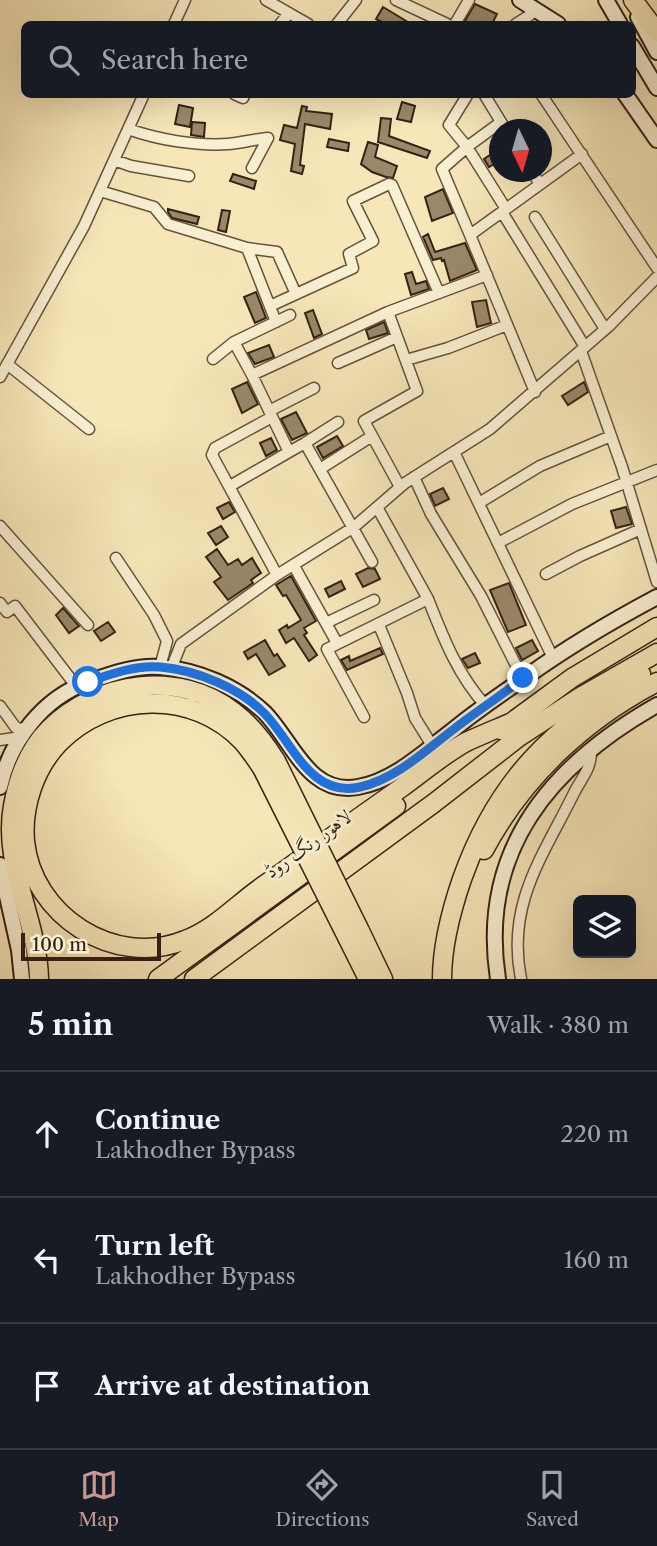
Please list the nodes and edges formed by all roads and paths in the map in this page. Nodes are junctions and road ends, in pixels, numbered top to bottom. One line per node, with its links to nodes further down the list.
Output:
1 (185, 0): 11 (street)
2 (266, 0): 10 (street)
3 (356, 0): 14 (street)
4 (396, 0): 15 (street)
5 (469, 0): 16 (street)
6 (520, 0): 9 (main road)
7 (606, 0): 19 (main road)
8 (631, 0): 20 (highway); 21 (main road)
9 (534, 8): 17 (street); 18 (main road)
10 (289, 13): 12 (street); 13 (street)
11 (175, 21)
12 (282, 21)
13 (303, 21)
14 (339, 21)
15 (441, 21)
16 (457, 21)
17 (521, 21)
18 (554, 21)
19 (618, 21)
20 (657, 32)
21 (657, 52)
22 (636, 53): 23 (main road)
23 (657, 89)
24 (142, 98): 30 (street)
25 (466, 98): 33 (street)
26 (486, 98): 29 (street)
27 (544, 98): 34 (street)
28 (628, 98): 32 (main road)
29 (499, 119)
30 (128, 129): 35 (street); 36 (street)
31 (489, 134): 33 (street)
32 (657, 140)
33 (467, 147): 40 (street); 42 (street)
34 (582, 154): 38 (street); 44 (street)
35 (114, 159): 37 (street); 39 (street)
36 (252, 167)
37 (189, 176)
38 (540, 184): 40 (street)
39 (100, 191): 43 (street); 61 (street)
40 (504, 211): 42 (street); 57 (street)
41 (535, 217): 54 (street)
42 (470, 235): 45 (street)
43 (247, 248): 48 (street); 49 (street)
44 (657, 268)
45 (487, 275): 47 (street); 53 (street)
46 (657, 277): 54 (street)
47 (439, 293): 48 (street); 50 (street)
48 (296, 294): 49 (street)
49 (270, 306): 52 (street)
50 (388, 312): 55 (street); 62 (street)
51 (290, 315): 52 (street)
52 (276, 322): 56 (street)
53 (507, 325): 59 (street); 65 (street)
54 (605, 329): 57 (street)
55 (397, 337): 59 (street); 60 (street)
56 (234, 342): 58 (street); 62 (street)
57 (583, 349): 65 (street); 70 (street)
58 (213, 359)
59 (406, 360): 69 (street)
60 (338, 363)
61 (7, 364): 63 (street); 68 (street)
62 (252, 375): 66 (street)
63 (0, 377)
64 (314, 388): 66 (street)
65 (535, 392): 73 (street)
66 (271, 414): 72 (street); 78 (street)
67 (338, 422): 71 (street)
68 (89, 429)
69 (372, 436): 74 (street); 79 (street)
70 (611, 436): 77 (street); 80 (street)
71 (305, 443): 72 (street); 74 (street)
72 (289, 452): 78 (street)
73 (454, 452): 76 (street); 80 (street)
74 (320, 469): 82 (street)
75 (657, 470): 77 (street)
76 (414, 477): 79 (street); 106 (street)
77 (627, 482): 84 (street); 85 (street)
78 (230, 486): 90 (street)
79 (400, 487): 81 (street)
80 (479, 503): 85 (street)
81 (377, 507): 82 (street); 93 (street)
82 (354, 527): 87 (street); 88 (street)
83 (1, 529): 98 (street)
84 (641, 529): 89 (street); 91 (street)
85 (498, 543): 103 (street)
86 (116, 558): 105 (street)
87 (372, 562)
88 (294, 566): 90 (street); 97 (street)
89 (546, 574)
90 (278, 575): 105 (street)
91 (657, 582)
92 (657, 597): 103 (main road)
93 (428, 599): 99 (street); 112 (street)
94 (374, 600): 97 (street)
95 (0, 603): 108 (street)
96 (657, 618): 109 (highway)
97 (326, 623): 101 (street)
98 (88, 625)
99 (379, 625): 101 (street); 117 (street)
100 (657, 627): 109 (highway, لاہور رنگ روڈ)
101 (337, 643): 113 (street)
102 (657, 653): 127 (highway)
103 (553, 658): 106 (main road)
104 (657, 666): 123 (highway)
105 (166, 668): 108 (main road); 117 (main road)
106 (523, 678): 112 (main road)
107 (657, 682): 123 (highway)
108 (76, 686): 115 (main road)
109 (537, 703): 114 (highway, لاہور رنگ روڈ)
110 (657, 705): 118 (main road)
111 (0, 706): 115 (street)
112 (485, 706): 117 (main road)
113 (364, 717)
114 (510, 723): 119 (highway); 126 (highway, لاہور رنگ روڈ)
115 (24, 733): 116 (street); 120 (main road)
116 (0, 740)
117 (433, 747)
118 (591, 750): 131 (main road); 132 (street)
119 (269, 764): 122 (highway, bridge); 125 (highway)
120 (0, 787)
121 (0, 865): 124 (main road)
122 (354, 935): 128 (highway); 129 (highway)
123 (445, 949): 130 (highway)
124 (22, 979)
125 (39, 979)
126 (158, 979)
127 (194, 979)
128 (368, 979)
129 (383, 979)
130 (442, 979)
131 (498, 979)
132 (521, 979)

